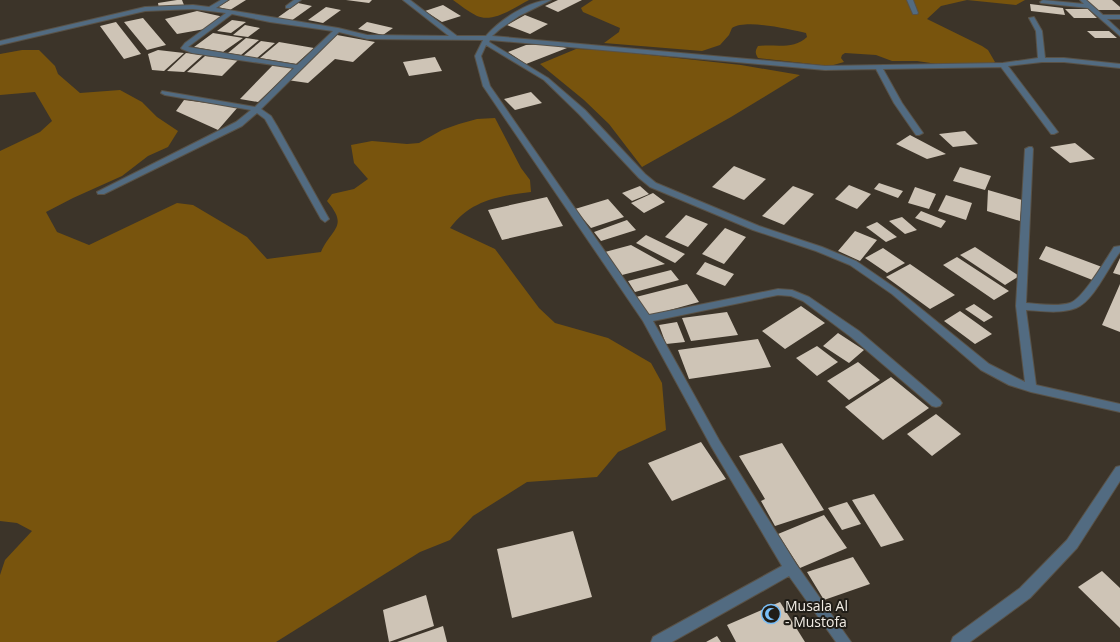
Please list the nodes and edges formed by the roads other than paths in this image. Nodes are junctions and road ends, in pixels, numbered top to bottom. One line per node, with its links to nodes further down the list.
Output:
1 (226, 0): 10 (street)
2 (298, 0): 9 (street)
3 (406, 0): 18 (street)
4 (548, 0): 19 (street)
5 (910, 0): 12 (street)
6 (1083, 0): 8 (street)
7 (1043, 2): 8 (street)
8 (1089, 6): 13 (street)
9 (288, 7)
10 (210, 9): 11 (street); 20 (street)
11 (231, 12): 16 (street); 25 (street)
12 (915, 13)
13 (1102, 17): 15 (street); 17 (street)
14 (1032, 18): 21 (street)
15 (1120, 18)
16 (338, 30): 18 (street); 25 (street)
17 (1120, 34)
18 (455, 37): 19 (street)
19 (486, 40): 23 (street); 35 (street); 36 (street)
20 (0, 43)
21 (1042, 60): 22 (street); 24 (street)
22 (1003, 65): 23 (street); 28 (street)
23 (878, 66): 29 (street)
24 (1120, 66)
25 (299, 67): 27 (street)
26 (165, 93): 27 (street)
27 (257, 109): 31 (street); 32 (street)
28 (1054, 132)
29 (920, 133)
30 (1029, 149): 34 (street)
31 (101, 192)
32 (325, 218)
33 (1120, 249): 34 (street)
34 (1021, 306): 36 (street)
35 (647, 319): 37 (street); 40 (street)
36 (1032, 388): 38 (street)
37 (936, 403)
38 (1120, 408)
39 (1120, 471): 43 (street)
40 (791, 568): 41 (street); 42 (street)
41 (658, 642)
42 (844, 642)
43 (958, 642)

